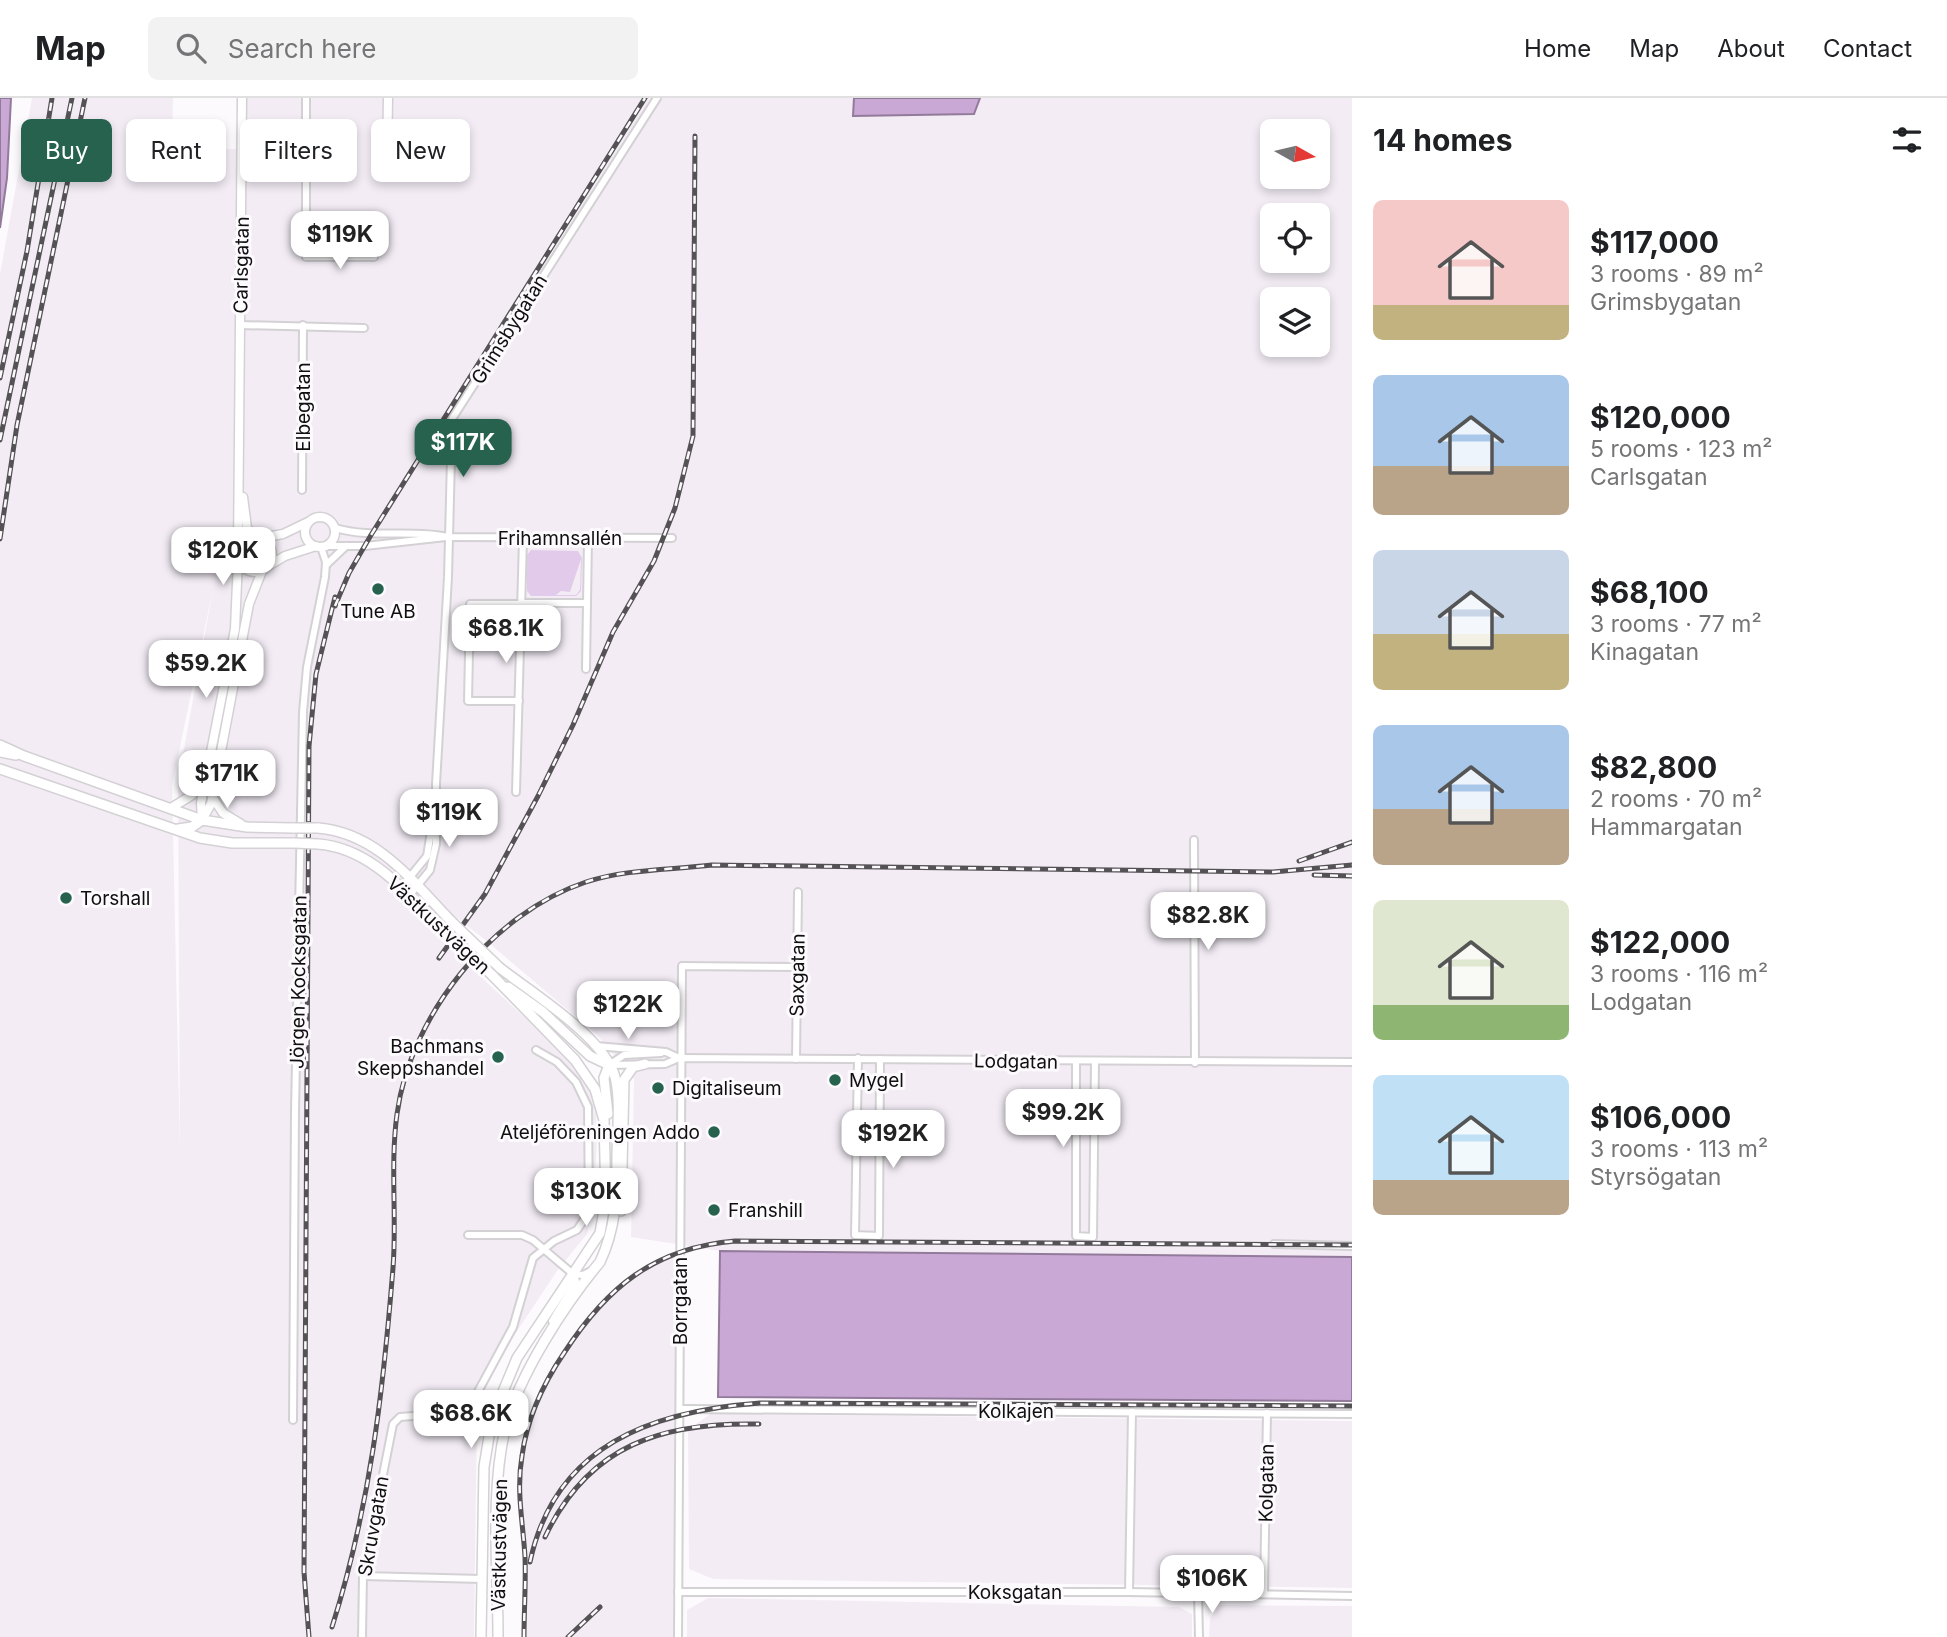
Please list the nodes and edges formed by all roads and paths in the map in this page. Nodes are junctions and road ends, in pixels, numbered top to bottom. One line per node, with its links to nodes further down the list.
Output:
1 (242, 98): 7 (street, Carlsgatan)
2 (306, 98): 6 (street)
3 (388, 98): 5 (street)
4 (657, 98): 14 (street, Grimsbygatan)
5 (388, 119)
6 (374, 257)
7 (240, 325): 8 (street); 10 (street, Carlsgatan)
8 (303, 325): 9 (street); 11 (street, Elbegatan)
9 (364, 328)
10 (240, 432): 15 (street, Carlsgatan); 21 (street, Carlsgatan)
11 (302, 490)
12 (310, 520): 13 (street); 15 (street); 19 (street)
13 (335, 528): 14 (street, Frihamnsallén); 19 (street)
14 (448, 537): 16 (street, Frihamnsallén); 20 (street, Frihamnsallén); 34 (street, Grimsbygatan)
15 (257, 538): 21 (street); 23 (street)
16 (523, 538): 17 (street, Frihamnsallén); 24 (street)
17 (588, 538): 18 (street, Frihamnsallén); 25 (street)
18 (671, 538)
19 (321, 546): 20 (street, Frihamnsallén); 22 (street, Jörgen Kocksgatan); 23 (street, Frihamnsallén)
20 (346, 546): 22 (street)
21 (238, 555): 23 (street); 31 (street, Carlsgatan)
22 (325, 566): 76 (street, Jörgen Kocksgatan)
23 (265, 568): 35 (street)
24 (521, 603): 25 (street); 27 (street); 27 (street)
25 (587, 603): 26 (street)
26 (586, 669)
27 (519, 701): 33 (street)
28 (0, 745): 30 (main road)
29 (0, 752): 30 (main road)
30 (24, 756): 36 (main road)
31 (208, 761): 36 (street); 37 (street, Carlsgatan)
32 (0, 769): 39 (main road, Västkustvägen)
33 (516, 792)
34 (435, 796): 42 (street, Grimsbygatan); 44 (street, Grimsbygatan)
35 (213, 797): 37 (street); 38 (street)
36 (173, 808): 37 (main road)
37 (202, 820): 38 (main road, Västkustvägen); 39 (main road); 41 (main road)
38 (247, 827): 42 (main road, Västkustvägen, bridge)
39 (173, 829): 41 (main road, Västkustvägen)
40 (1194, 840): 60 (street)
41 (215, 841): 43 (main road, Västkustvägen, bridge)
42 (410, 878): 43 (street, Grimsbygatan); 44 (main road, Västkustvägen)
43 (401, 888): 46 (main road, Västkustvägen)
44 (418, 888): 46 (street, Grimsbygatan); 47 (main road, Västkustvägen)
45 (798, 892): 48 (street, Saxgatan)
46 (410, 896): 47 (main road, Västkustvägen)
47 (448, 926): 49 (main road, Västkustvägen, bridge)
48 (797, 967): 53 (street, Borrgatan); 55 (street, Saxgatan)
49 (496, 974): 50 (main road, Västkustvägen); 62 (main road); 63 (main road, Västkustvägen)
50 (594, 1045): 52 (street, Lodgatan); 62 (main road, Västkustvägen)
51 (536, 1050): 68 (street)
52 (666, 1052): 53 (street, Lodgatan); 62 (street, Lodgatan)
53 (679, 1058): 55 (street, Lodgatan); 61 (street, Lodgatan); 72 (street, Borrgatan)
54 (858, 1058): 55 (street, Lodgatan); 56 (street, Lodgatan); 56 (street)
55 (796, 1059)
56 (880, 1059): 57 (street, Lodgatan)
57 (1076, 1062): 58 (street, Lodgatan); 58 (street)
58 (1095, 1062): 60 (street, Lodgatan)
59 (1352, 1062): 60 (street, Lodgatan)
60 (1195, 1063)
61 (645, 1064): 62 (street, Lodgatan); 65 (main road)
62 (609, 1065): 63 (main road, Västkustvägen); 65 (main road, Västkustvägen)
63 (606, 1157): 70 (main road, Västkustvägen)
64 (468, 1235): 68 (street)
65 (608, 1244): 69 (main road, Västkustvägen)
66 (1274, 1244): 67 (street)
67 (1352, 1246)
68 (543, 1249): 70 (street); 77 (street, Skruvgatan)
69 (593, 1270): 70 (street); 71 (main road, Västkustvägen)
70 (573, 1274): 71 (street); 78 (main road, Västkustvägen)
71 (543, 1346): 86 (main road, Västkustvägen)
72 (680, 1409): 73 (street, Kolkajen); 79 (street, Borrgatan)
73 (1132, 1412): 74 (street, Kolkajen); 80 (street)
74 (1267, 1413): 75 (street, Kolkajen); 82 (street, Kolgatan)
75 (1352, 1414)
76 (293, 1420)
77 (363, 1576): 78 (street); 84 (street, Skruvgatan)
78 (482, 1579): 85 (main road, Västkustvägen)
79 (678, 1592): 80 (street, Koksgatan); 87 (street, Borrgatan)
80 (1129, 1592): 81 (street, Koksgatan)
81 (1198, 1593): 82 (street, Koksgatan); 88 (street)
82 (1264, 1594): 83 (street, Koksgatan)
83 (1352, 1596)
84 (362, 1637)
85 (481, 1637)
86 (498, 1637)
87 (678, 1637)
88 (1199, 1637)

